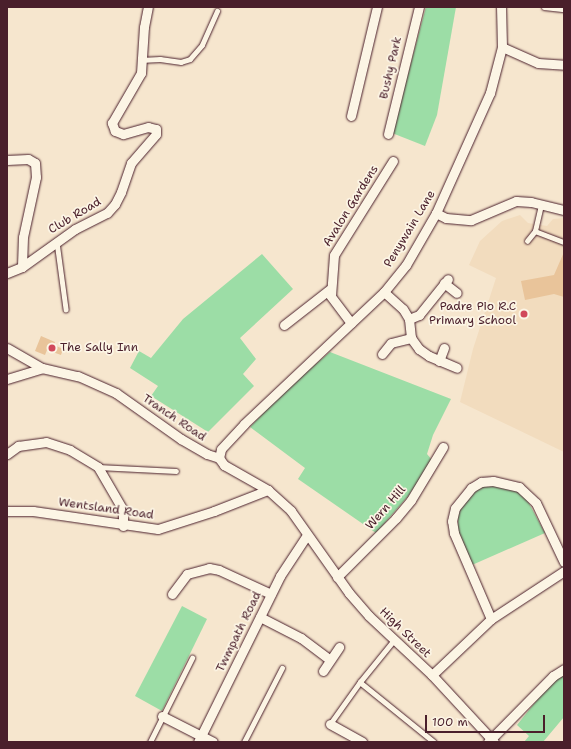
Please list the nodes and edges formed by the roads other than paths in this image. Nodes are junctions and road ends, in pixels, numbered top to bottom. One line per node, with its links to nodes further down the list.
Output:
1 (148, 7): 9 (street, Club Road)
2 (377, 7): 11 (street)
3 (419, 7): 12 (street, Bushy Park)
4 (501, 7): 8 (street, Penywain Lane)
5 (544, 7): 6 (lane)
6 (564, 9)
7 (217, 11): 9 (lane)
8 (502, 47): 10 (street); 17 (street, Penywain Lane)
9 (140, 60): 19 (street, Club Road)
10 (564, 65)
11 (351, 116)
12 (388, 134)
13 (7, 160): 22 (street)
14 (393, 161): 24 (street, Avalon Gardens)
15 (541, 204): 16 (street); 17 (street); 18 (lane)
16 (564, 210)
17 (436, 213): 25 (street, Penywain Lane)
18 (535, 231): 20 (lane); 21 (lane)
19 (56, 240): 22 (street, Club Road); 27 (lane)
20 (527, 241)
21 (564, 242)
22 (22, 267): 23 (street, Club Road)
23 (7, 273)
24 (330, 289): 29 (street); 30 (street)
25 (384, 292): 28 (street); 29 (street, Penywain Lane)
26 (457, 293): 28 (street)
27 (66, 309)
28 (409, 319): 31 (street)
29 (351, 323): 41 (street, Penywain Lane)
30 (284, 325)
31 (411, 338): 34 (street); 35 (street)
32 (7, 348): 36 (street, Tranch Road)
33 (444, 348): 35 (street)
34 (382, 354)
35 (439, 361): 37 (street)
36 (42, 368): 38 (street); 41 (street, Tranch Road)
37 (457, 368)
38 (7, 379)
39 (443, 447): 50 (street, Wern Hill)
40 (7, 454): 42 (street)
41 (219, 458): 44 (street, Tranch Road)
42 (98, 467): 43 (lane); 46 (street)
43 (176, 471)
44 (268, 490): 46 (street, Wentsland Road); 47 (street, Tranch Road)
45 (7, 511): 46 (street, Wentsland Road)
46 (123, 526)
47 (308, 536): 50 (street, High Street); 52 (street, Twmpath Road)
48 (564, 562): 54 (street)
49 (564, 571): 54 (street)
50 (337, 577): 55 (street, High Street)
51 (172, 594): 52 (street)
52 (271, 594): 53 (street, Twmpath Road)
53 (260, 617): 58 (street); 66 (street, Twmpath Road)
54 (491, 619): 62 (street)
55 (394, 640): 62 (street, High Street); 63 (lane)
56 (339, 647): 58 (street)
57 (192, 658): 64 (lane)
58 (330, 660): 61 (street)
59 (282, 668): 70 (lane)
60 (564, 669): 67 (street)
61 (323, 671)
62 (432, 675): 67 (street, High Street)
63 (360, 682): 65 (lane); 72 (lane)
64 (162, 716): 66 (street); 68 (lane)
65 (330, 724): 71 (street)
66 (200, 739): 69 (street)
67 (491, 741)
68 (150, 742)
69 (213, 742)
70 (244, 742)
71 (362, 742)
72 (434, 742)

